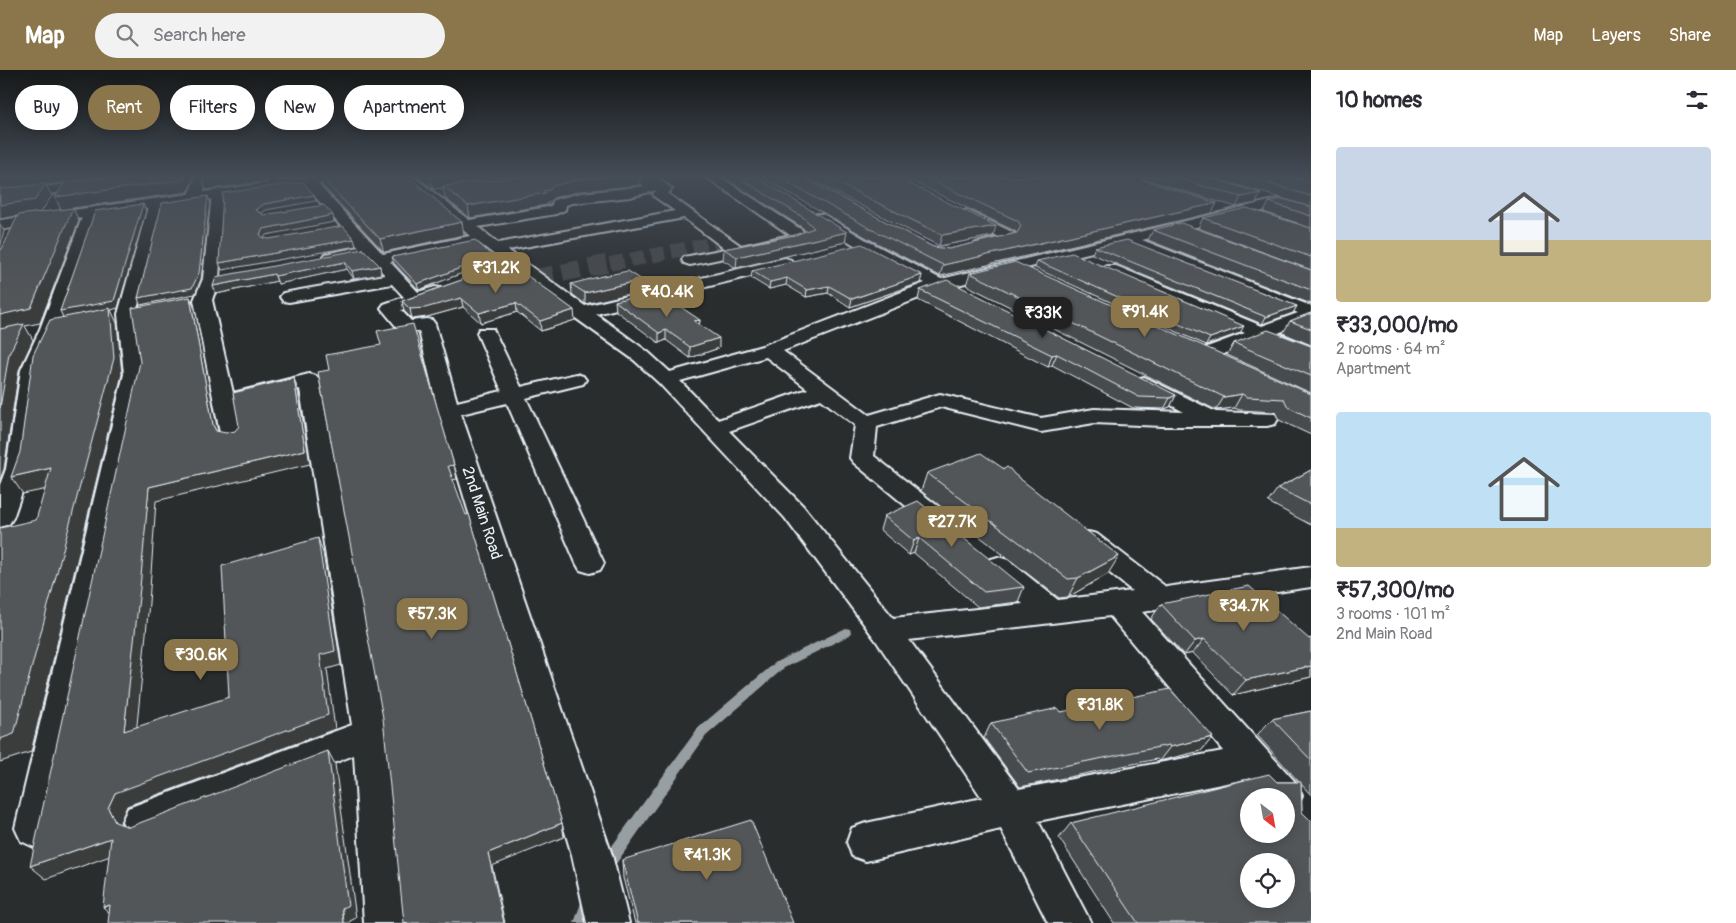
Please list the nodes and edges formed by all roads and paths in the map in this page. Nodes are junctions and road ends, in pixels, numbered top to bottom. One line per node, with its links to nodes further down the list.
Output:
1 (55, 217): 15 (main road)
2 (89, 217): 70 (street)
3 (146, 217): 83 (street)
4 (216, 217): 41 (street)
5 (341, 217): 20 (street)
6 (460, 217): 28 (street)
7 (543, 217): 28 (street)
8 (670, 217): 28 (street)
9 (690, 217): 30 (street)
10 (772, 217): 30 (street)
11 (817, 217): 27 (street)
12 (971, 217): 31 (street)
13 (1217, 217): 17 (street)
14 (1255, 217): 16 (street)
15 (46, 218): 18 (main road)
16 (1267, 220)
17 (1200, 221): 21 (street); 23 (street)
18 (19, 222): 19 (main road); 25 (street)
19 (0, 225)
20 (349, 225): 22 (street); 33 (street)
21 (1176, 227): 24 (street); 26 (street)
22 (330, 229)
23 (1228, 231)
24 (1203, 237)
25 (12, 238)
26 (1126, 239): 32 (street); 50 (street)
27 (863, 244): 29 (street); 42 (street)
28 (491, 248): 33 (street); 49 (street)
29 (844, 249)
30 (737, 250): 35 (street)
31 (964, 250)
32 (1070, 252): 37 (street); 52 (street)
33 (375, 254): 34 (street); 39 (street)
34 (314, 260)
35 (690, 260)
36 (797, 260): 49 (street)
37 (1014, 266): 40 (street); 42 (street)
38 (230, 276): 41 (street)
39 (396, 278): 45 (street); 46 (street)
40 (1040, 278)
41 (211, 279): 47 (street)
42 (942, 283): 44 (street); 54 (street)
43 (452, 286): 46 (street)
44 (972, 296)
45 (289, 297)
46 (415, 299): 64 (street, 2nd Main Road)
47 (203, 300): 48 (street); 63 (street)
48 (184, 304)
49 (580, 312): 59 (street)
50 (1311, 313): 52 (street)
51 (486, 333): 62 (street)
52 (1262, 333): 55 (street); 56 (street)
53 (1188, 346): 55 (street)
54 (769, 350): 59 (street); 61 (street)
55 (1206, 354): 57 (street)
56 (1311, 354)
57 (1232, 366)
58 (1123, 373): 65 (street)
59 (666, 379): 68 (street)
60 (576, 380): 62 (street)
61 (823, 391): 67 (street); 68 (street)
62 (516, 395): 64 (street); 72 (street)
63 (224, 402): 69 (street); 78 (street)
64 (449, 410): 85 (street, 2nd Main Road)
65 (1212, 418): 66 (street); 67 (street)
66 (1267, 419)
67 (866, 423): 76 (street)
68 (714, 429): 77 (street)
69 (232, 438)
70 (0, 518)
71 (1070, 527): 74 (street)
72 (590, 563)
73 (1311, 577): 74 (street)
74 (1161, 599): 75 (street)
75 (1116, 604): 76 (street); 79 (street)
76 (1053, 612): 77 (street)
77 (886, 631): 81 (street)
78 (370, 732): 82 (street); 86 (street)
79 (1253, 761): 80 (street); 81 (street)
80 (1277, 788)
81 (1011, 809): 84 (street); 87 (street)
82 (141, 821)
83 (34, 828)
84 (866, 842)
85 (606, 913)
86 (379, 920)
87 (1070, 923)

